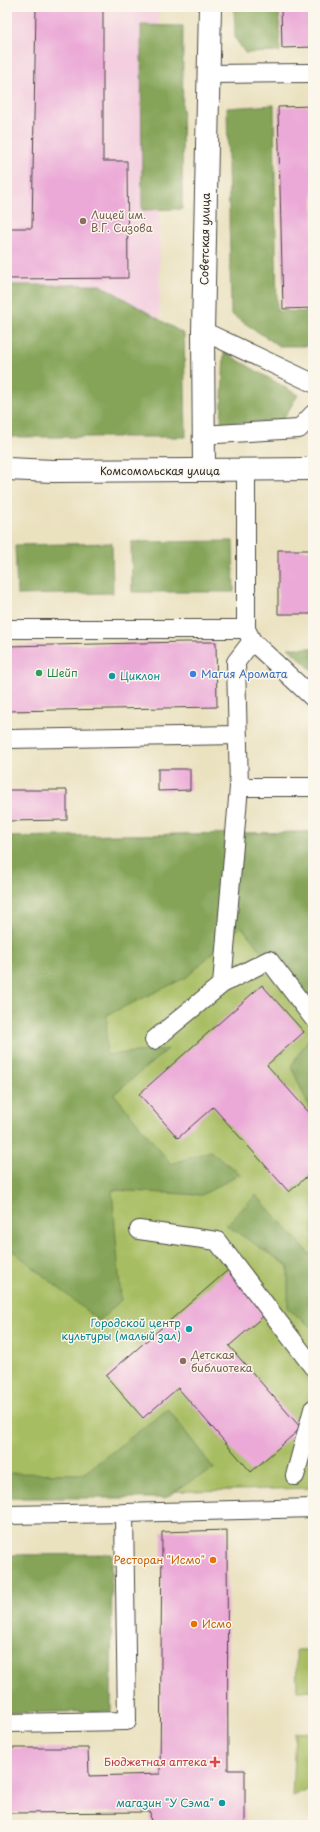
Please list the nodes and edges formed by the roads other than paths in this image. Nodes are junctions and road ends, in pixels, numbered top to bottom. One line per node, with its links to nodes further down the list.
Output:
1 (210, 7): 3 (street, Советская улица)
2 (313, 73): 3 (lane)
3 (208, 74): 4 (street, Советская улица)
4 (202, 331): 5 (lane); 7 (street, Советская улица)
5 (313, 383)
6 (313, 414): 7 (lane)
7 (202, 436): 10 (street, Советская улица)
8 (313, 469): 11 (street, Комсомольская улица)
9 (7, 470): 10 (street, Комсомольская улица)
10 (204, 470): 11 (street, Комсомольская улица)
11 (246, 470): 13 (lane)
12 (7, 629): 13 (lane)
13 (249, 635): 14 (lane); 15 (lane)
14 (313, 698)
15 (238, 735): 16 (lane); 17 (lane)
16 (7, 739)
17 (239, 787): 18 (lane); 19 (lane)
18 (313, 787)
19 (222, 984): 20 (lane); 21 (lane)
20 (313, 1018)
21 (154, 1040)
22 (138, 1230): 23 (lane)
23 (313, 1367)
24 (313, 1409): 25 (lane)
25 (294, 1476)
26 (313, 1508): 27 (lane)
27 (124, 1513): 28 (lane); 29 (lane)
28 (7, 1516)
29 (7, 1723)

